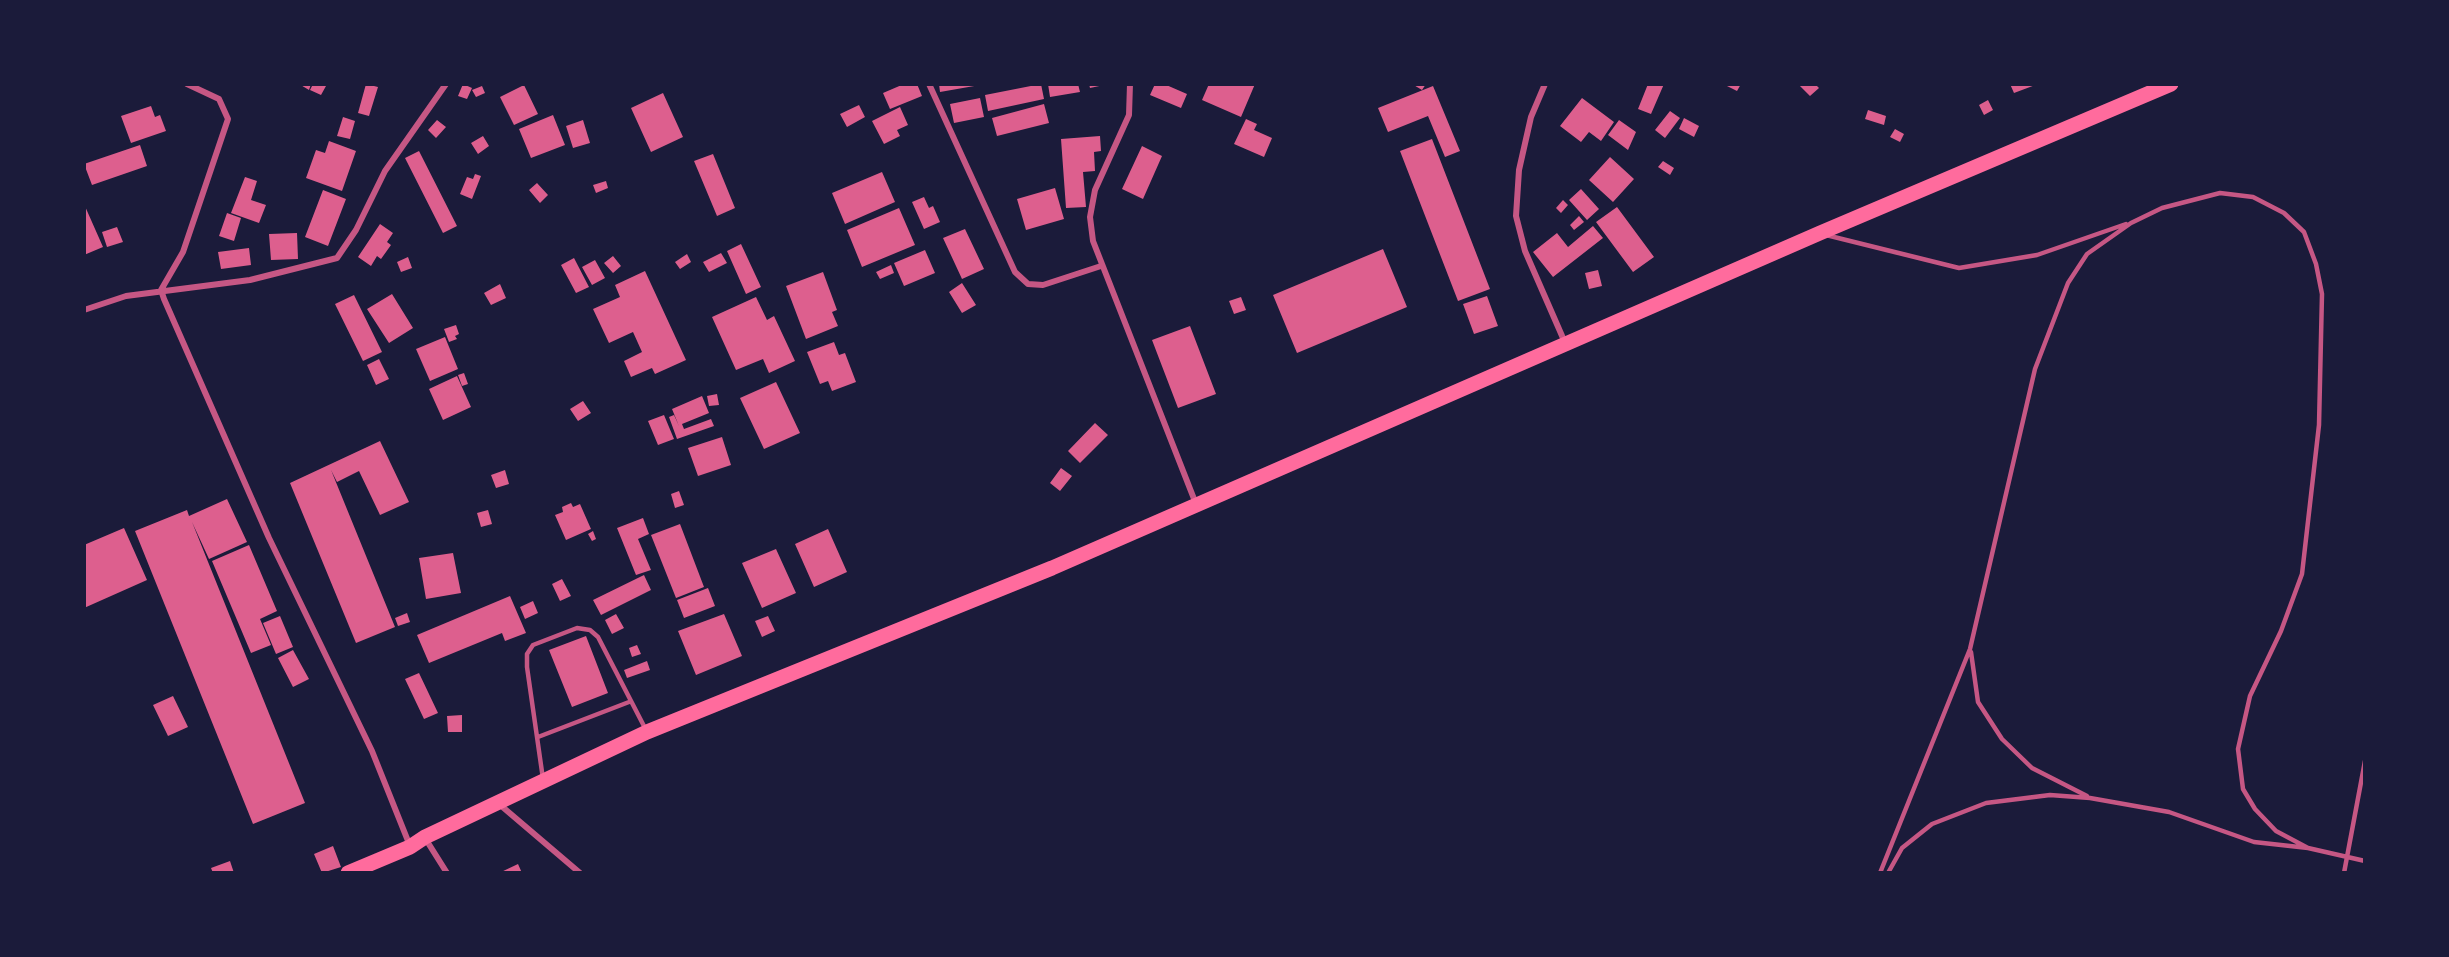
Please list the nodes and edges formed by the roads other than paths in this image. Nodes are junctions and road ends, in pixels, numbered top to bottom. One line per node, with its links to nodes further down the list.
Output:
1 (187, 84): 10 (street)
2 (446, 84): 10 (street)
3 (929, 84): 9 (street)
4 (1131, 84): 9 (street)
5 (1545, 84): 12 (street)
6 (2171, 84): 8 (highway)
7 (2131, 223): 8 (lane); 14 (lane); 24 (lane)
8 (1820, 233): 12 (highway)
9 (1101, 266): 13 (street)
10 (161, 290): 11 (street); 23 (street)
11 (84, 310)
12 (1566, 345): 13 (highway)
13 (1197, 504): 16 (highway)
14 (1970, 649): 20 (lane); 30 (lane)
15 (629, 702): 16 (lane); 17 (lane); 17 (lane)
16 (647, 732): 19 (highway)
17 (538, 736): 19 (lane)
18 (2365, 761): 25 (lane)
19 (543, 780): 21 (highway)
20 (2090, 798): 24 (lane); 31 (lane)
21 (499, 804): 22 (highway); 29 (street)
22 (425, 837): 23 (highway); 28 (street)
23 (410, 847): 27 (highway)
24 (2308, 848): 25 (lane)
25 (2347, 857): 26 (lane); 32 (lane)
26 (2365, 861)
27 (348, 873)
28 (447, 873)
29 (580, 873)
30 (1880, 873)
31 (1888, 873)
32 (2344, 873)

